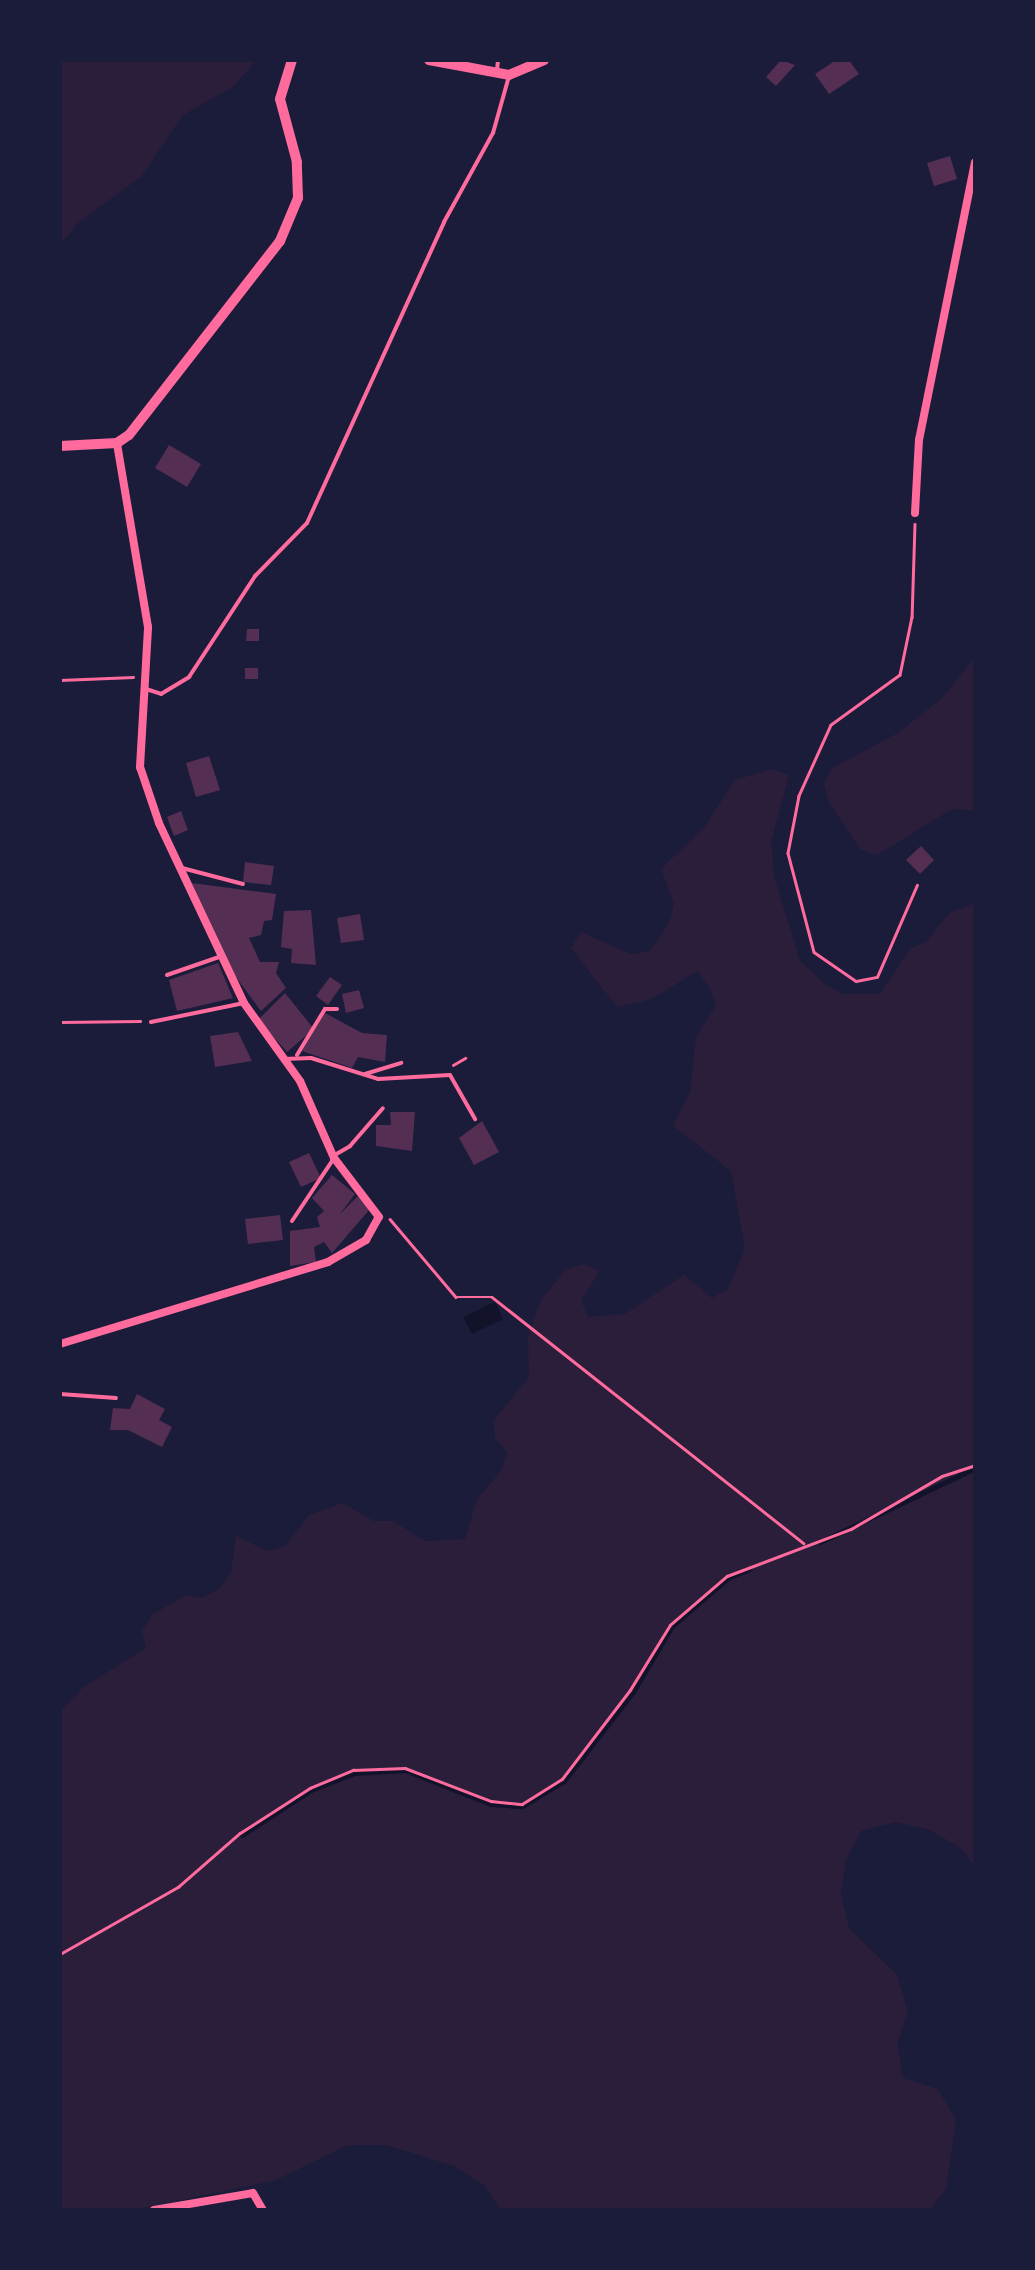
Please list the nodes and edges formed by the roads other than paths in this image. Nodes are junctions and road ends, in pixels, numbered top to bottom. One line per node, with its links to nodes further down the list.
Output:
1 (291, 60): 8 (main road)
2 (429, 60): 5 (main road)
3 (498, 60): 5 (lane)
4 (544, 60): 6 (main road)
5 (496, 75): 6 (main road)
6 (509, 75): 11 (lane)
7 (975, 163): 10 (street)
8 (117, 443): 9 (main road); 11 (street)
9 (60, 446)
10 (915, 513)
11 (146, 689): 12 (street)
12 (178, 866): 13 (lane); 14 (street)
13 (243, 884)
14 (219, 957): 15 (lane); 16 (street)
15 (167, 975)
16 (244, 1002): 18 (lane); 20 (street)
17 (337, 1009): 19 (lane)
18 (152, 1022)
19 (297, 1055): 20 (lane); 22 (lane)
20 (284, 1060): 25 (street)
21 (401, 1062): 22 (lane)
22 (360, 1075): 24 (lane)
23 (383, 1108): 25 (lane)
24 (476, 1119)
25 (334, 1157): 26 (lane); 27 (street)
26 (292, 1220)
27 (60, 1344)
28 (60, 1394): 29 (lane)
29 (116, 1398)
30 (154, 2210): 31 (street)
31 (263, 2210)

